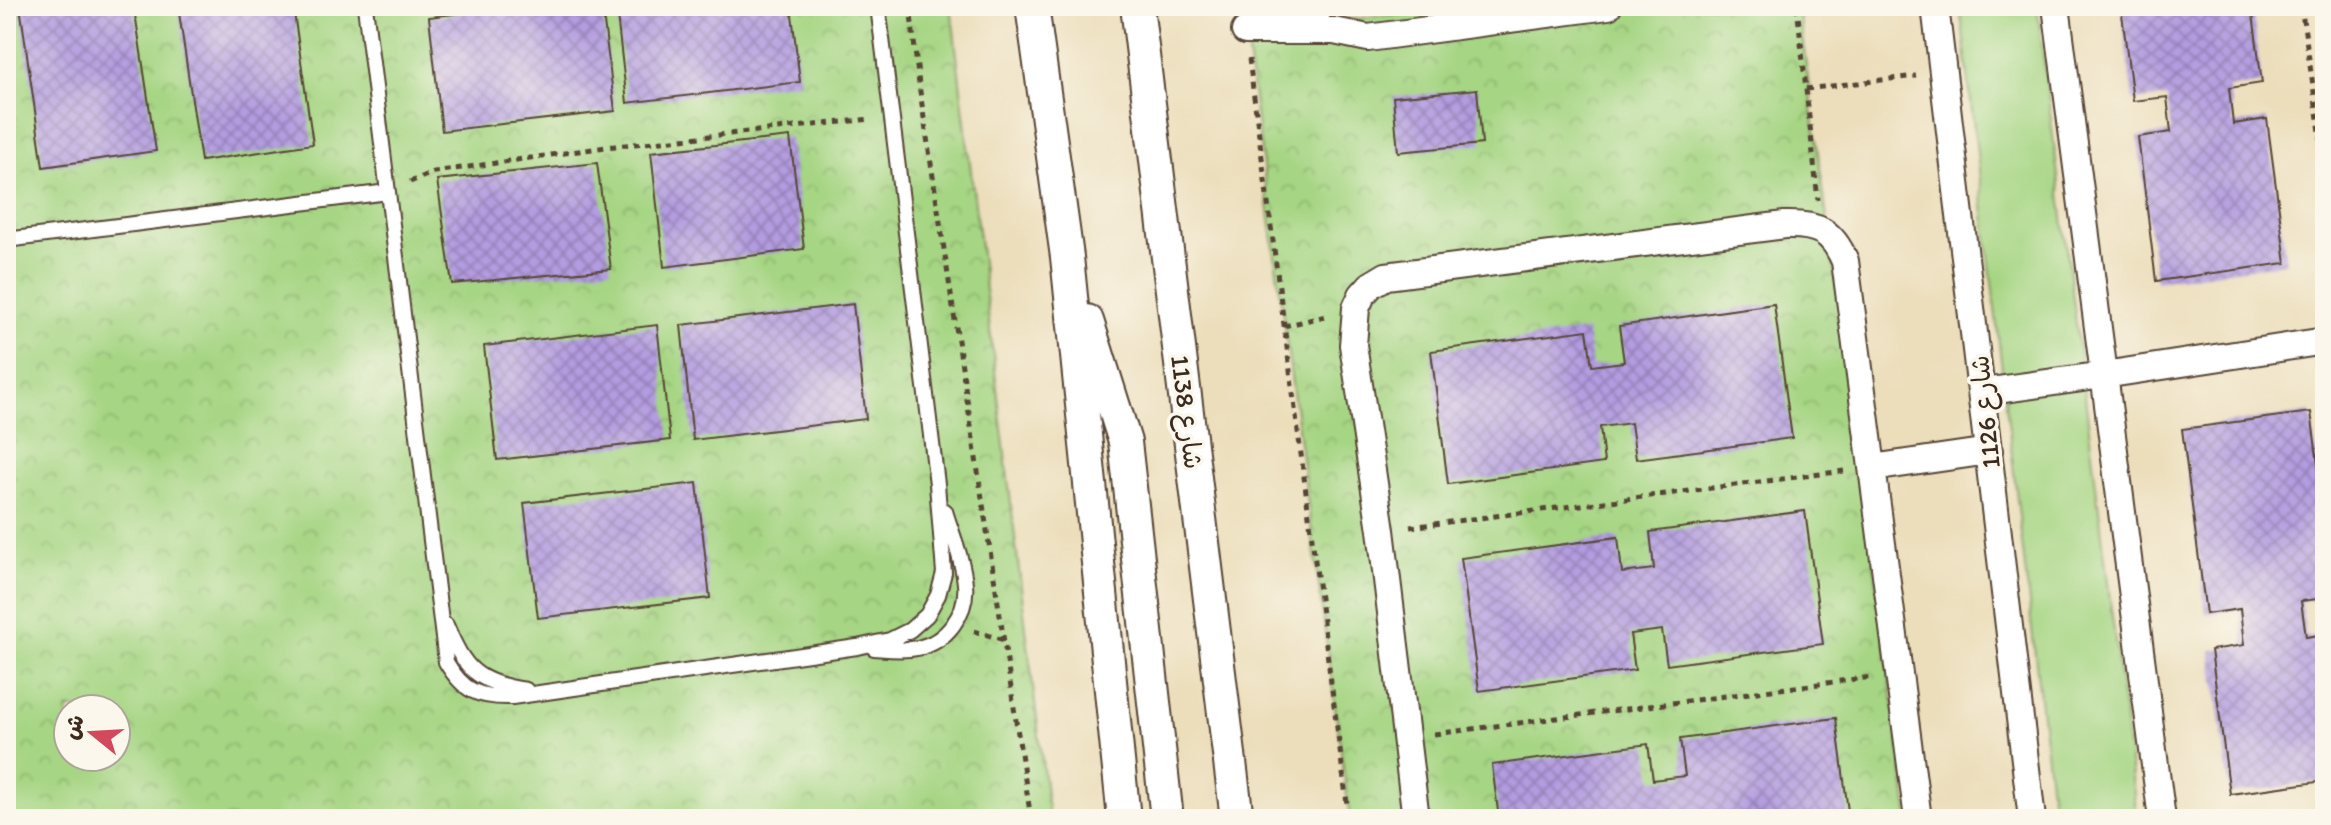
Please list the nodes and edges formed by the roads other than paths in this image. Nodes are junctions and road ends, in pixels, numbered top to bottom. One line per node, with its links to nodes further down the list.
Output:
1 (365, 6): 9 (lane)
2 (878, 6): 17 (lane)
3 (1032, 6): 11 (street)
4 (1137, 6): 21 (street, شارع 1138)
5 (1310, 6): 6 (street)
6 (1608, 6)
7 (1935, 6): 14 (street, شارع 1126)
8 (2056, 6): 13 (street)
9 (388, 192): 10 (lane); 18 (lane)
10 (6, 240)
11 (1067, 257): 19 (street); 20 (street)
12 (2325, 341): 13 (street)
13 (2104, 375): 14 (street); 25 (street)
14 (1983, 392): 15 (street, شارع 1126)
15 (1989, 451): 16 (street); 24 (street, شارع 1126)
16 (1872, 468): 22 (street); 23 (street)
17 (937, 484): 18 (lane); 18 (lane)
18 (857, 647)
19 (1124, 819)
20 (1167, 819)
21 (1237, 819)
22 (1416, 819)
23 (1918, 819)
24 (2032, 819)
25 (2162, 819)

